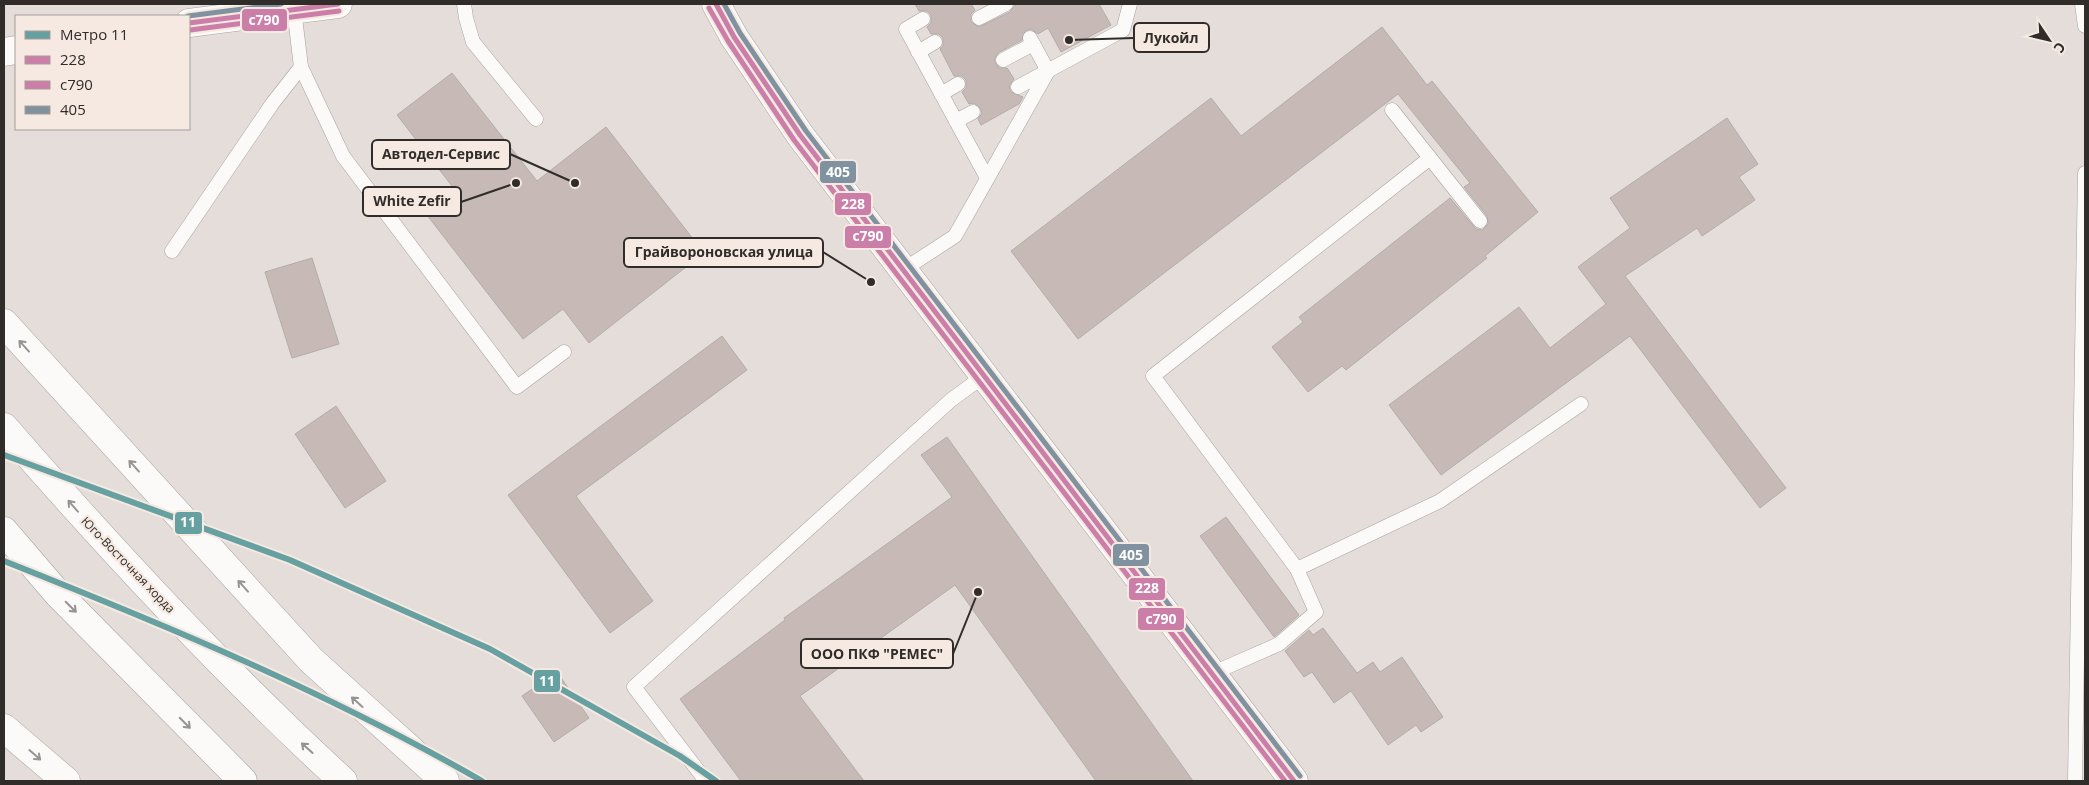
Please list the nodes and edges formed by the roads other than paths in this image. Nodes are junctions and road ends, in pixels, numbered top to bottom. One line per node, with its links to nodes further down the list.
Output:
1 (338, 4): 7 (main road)
2 (464, 4): 22 (lane)
3 (716, 4): 29 (main road)
4 (1010, 4): 8 (lane)
5 (1130, 4): 16 (lane)
6 (2082, 4): 11 (lane)
7 (294, 9): 10 (main road); 15 (lane)
8 (979, 18)
9 (923, 19): 13 (lane)
10 (195, 22)
11 (2085, 26)
12 (935, 42): 13 (lane)
13 (918, 52): 19 (lane)
14 (1003, 60): 16 (lane)
15 (301, 68): 28 (lane); 31 (lane)
16 (1048, 71): 18 (lane); 26 (lane)
17 (958, 84): 19 (lane)
18 (1018, 87)
19 (941, 94): 23 (lane)
20 (1392, 110): 24 (lane)
21 (973, 112): 23 (lane)
22 (536, 119)
23 (956, 121): 26 (lane)
24 (1430, 158): 27 (lane); 36 (lane)
25 (2085, 173): 45 (lane)
26 (987, 178): 29 (lane)
27 (1480, 221)
28 (172, 250)
29 (903, 270): 32 (main road)
30 (4, 323): 42 (main road, one-way to 30)
31 (564, 352)
32 (985, 375): 37 (main road); 43 (lane)
33 (1581, 404): 36 (lane)
34 (4, 427): 41 (main road, Юго-Восточная хорда, one-way to 34)
35 (4, 531): 40 (main road, one-way to 40)
36 (1297, 569): 37 (lane)
37 (1213, 673): 44 (main road)
38 (4, 728): 39 (main road, one-way to 39)
39 (66, 781)
40 (243, 781)
41 (344, 781)
42 (445, 781)
43 (706, 781)
44 (1294, 781)
45 (2075, 781)

